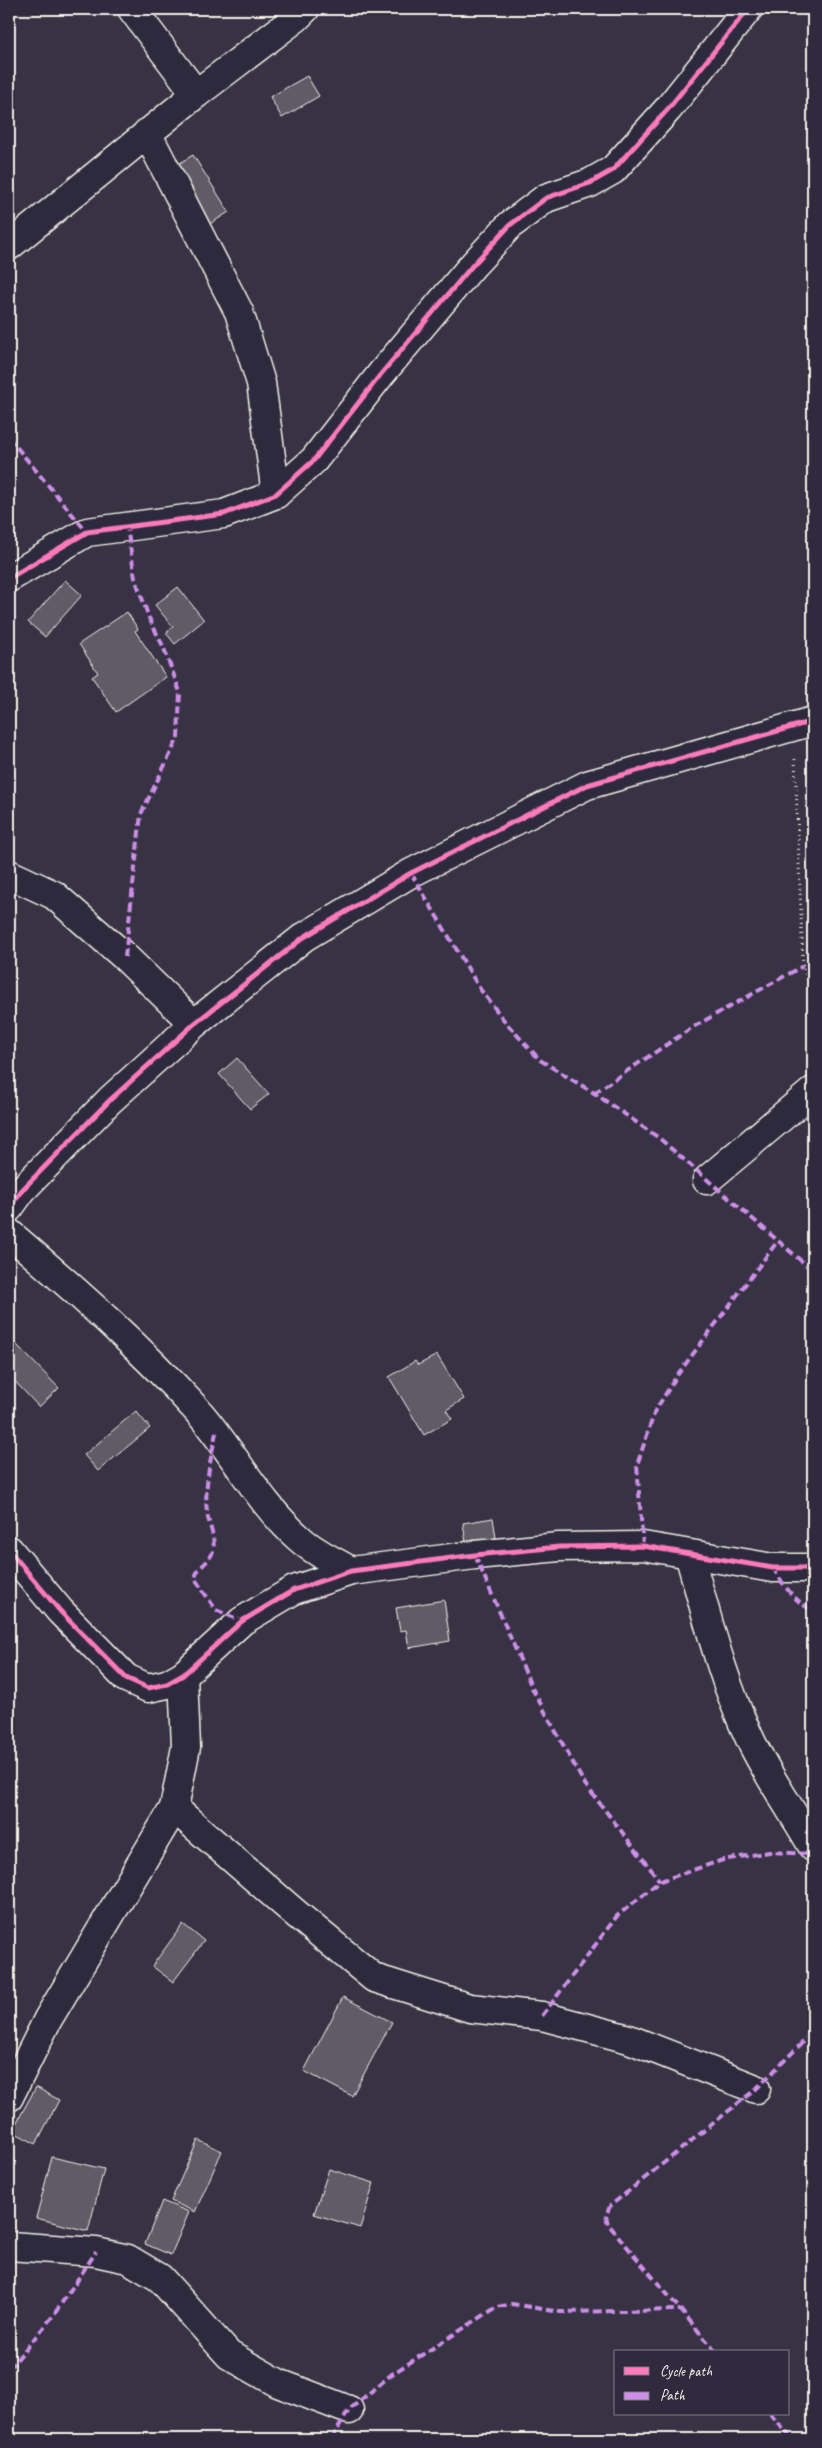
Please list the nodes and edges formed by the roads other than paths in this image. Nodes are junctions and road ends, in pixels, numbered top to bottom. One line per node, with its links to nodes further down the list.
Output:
1 (132, 9): 4 (street)
2 (305, 9): 4 (street)
3 (748, 9): 7 (street)
4 (196, 94): 5 (street)
5 (147, 133): 6 (street); 7 (street)
6 (9, 246)
7 (276, 494): 8 (street)
8 (9, 578)
9 (803, 724): 11 (street)
10 (9, 874): 11 (street)
11 (194, 1024): 14 (street)
12 (813, 1091): 13 (street)
13 (707, 1180)
14 (13, 1193)
15 (9, 1233): 19 (street)
16 (9, 1550): 20 (street)
17 (689, 1554): 18 (street); 19 (street); 22 (street)
18 (813, 1568)
19 (351, 1571): 20 (street)
20 (183, 1675): 21 (street)
21 (174, 1808): 23 (street); 24 (street)
22 (813, 1847)
23 (756, 2089)
24 (9, 2097)
25 (9, 2246): 26 (street)
26 (349, 2410)

